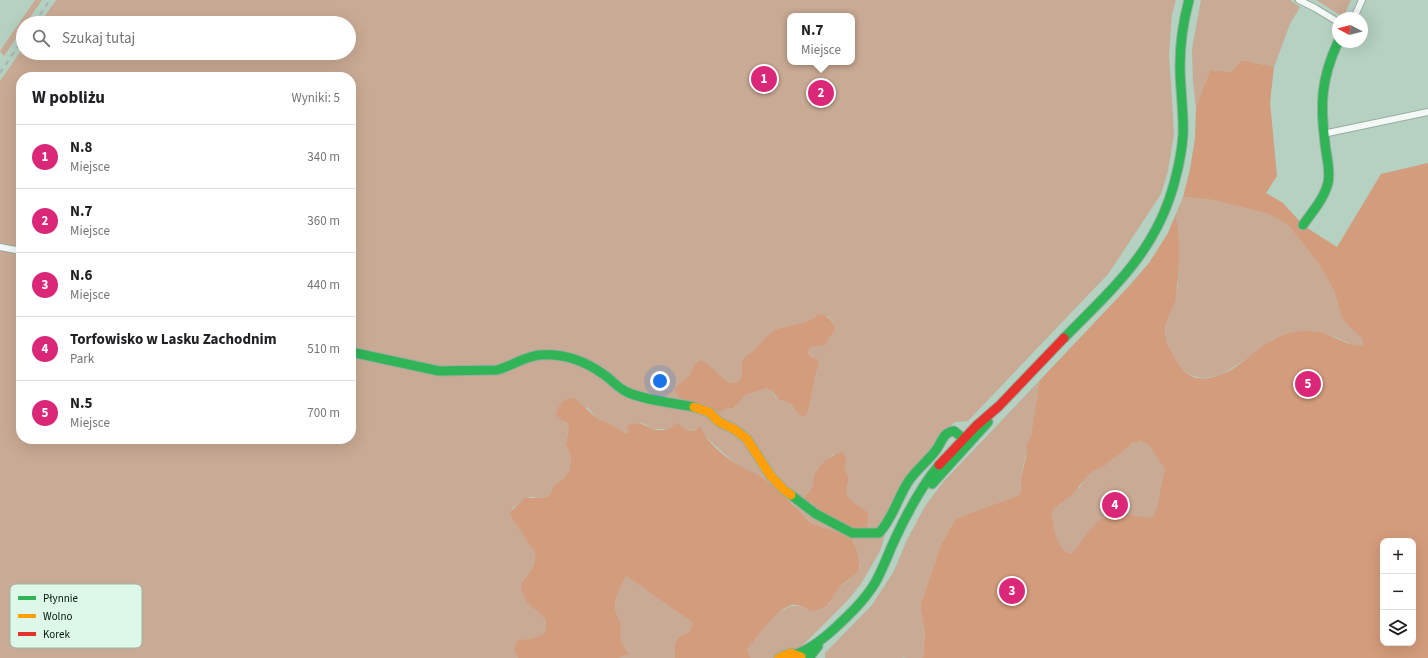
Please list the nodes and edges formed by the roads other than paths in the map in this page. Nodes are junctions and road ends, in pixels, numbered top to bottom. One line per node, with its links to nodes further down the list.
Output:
1 (1189, 0): 13 (street)
2 (1299, 0): 5 (street)
3 (1362, 0): 4 (street)
4 (1357, 12)
5 (1332, 18)
6 (1336, 48): 8 (street)
7 (1428, 112): 8 (street)
8 (1323, 134): 9 (street)
9 (1303, 226)
10 (0, 247): 11 (street)
11 (16, 250)
12 (356, 353): 13 (street)
13 (966, 441): 14 (street)
14 (826, 636): 15 (street); 17 (street)
15 (799, 656): 16 (street)
16 (779, 658)
17 (809, 658)

